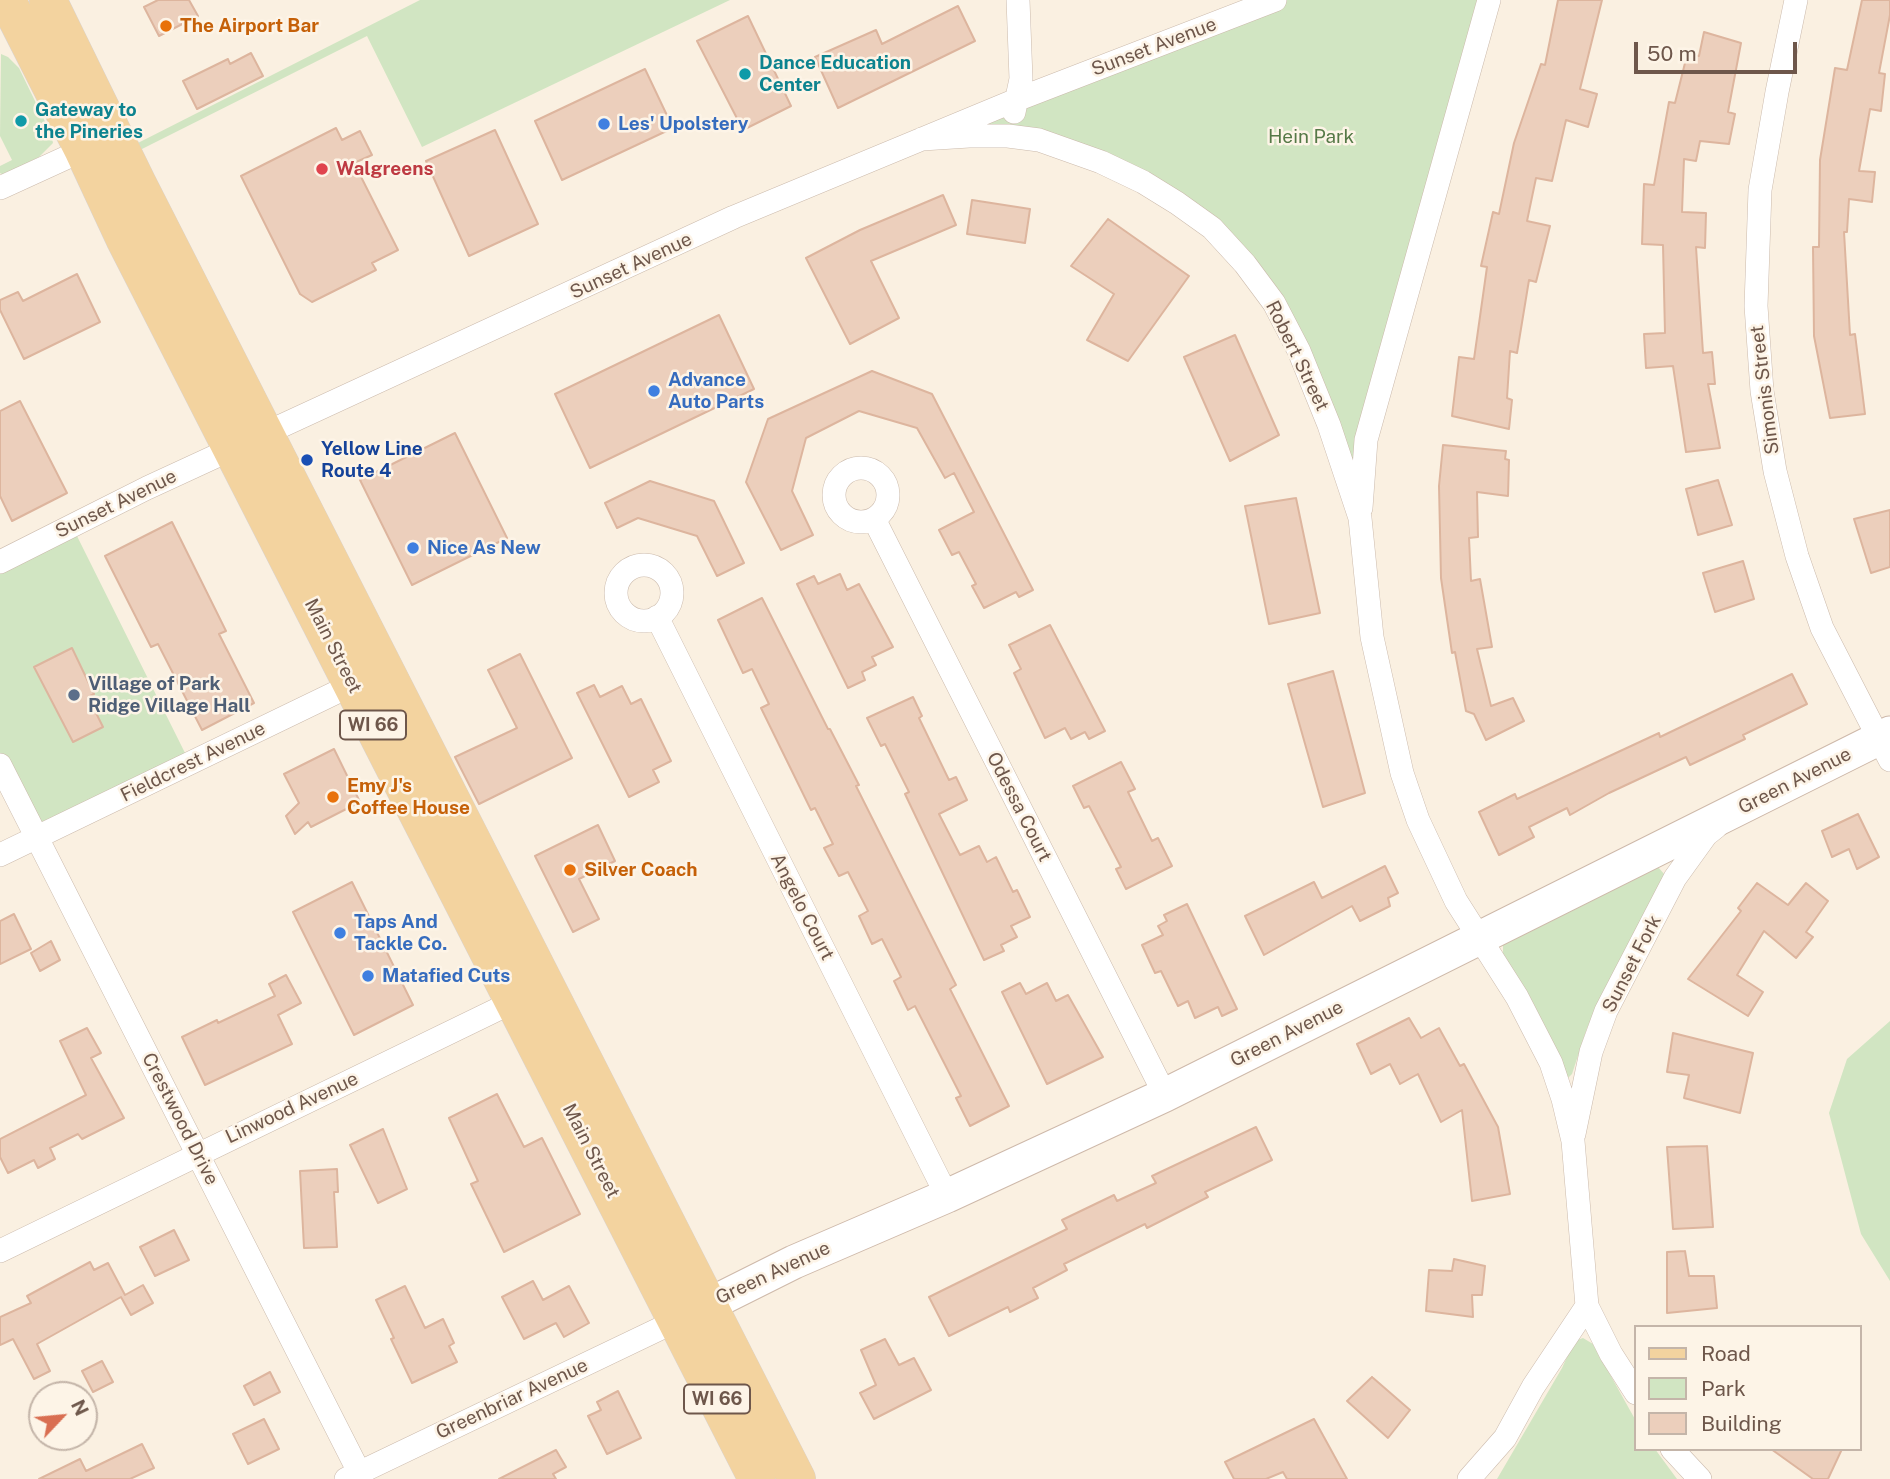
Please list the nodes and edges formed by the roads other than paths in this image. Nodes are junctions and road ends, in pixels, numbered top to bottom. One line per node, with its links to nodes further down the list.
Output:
1 (1018, 0): 7 (street)
2 (1275, 0): 7 (street, Sunset Avenue)
3 (1489, 0): 14 (street, Robert Street)
4 (1796, 0): 20 (street, Simonis Street)
5 (50, 1): 6 (street); 12 (main road, Main Street / WI 66)
6 (8, 14): 10 (main road, Main Street / WI 66)
7 (1016, 100): 8 (street); 9 (street, Sunset Avenue)
8 (1008, 136): 9 (street, Robert Street); 14 (street, Robert Street)
9 (922, 139): 12 (street, Sunset Avenue)
10 (83, 150): 11 (street); 13 (main road, Main Street / WI 66)
11 (0, 188)
12 (266, 433): 13 (street, Sunset Avenue); 18 (main road, Main Street / WI 66)
13 (232, 449): 16 (street, Sunset Avenue); 19 (main road, Main Street / WI 66)
14 (1360, 518): 25 (street, Robert Street)
15 (874, 519): 28 (street, Odessa Court)
16 (0, 562)
17 (657, 617): 31 (street, Angelo Court)
18 (385, 668): 19 (street, Fieldcrest Avenue); 26 (main road, Main Street / WI 66)
19 (353, 685): 23 (street, Fieldcrest Avenue); 27 (main road, Main Street / WI 66)
20 (1887, 744): 22 (street, Green Avenue)
21 (0, 765): 23 (street, Crestwood Drive)
22 (1736, 810): 25 (street, Green Avenue); 29 (street, Sunset Fork)
23 (36, 837): 24 (street, Fieldcrest Avenue); 30 (street, Crestwood Drive)
24 (0, 855)
25 (1478, 937): 28 (street, Green Avenue); 29 (street, Sunset Fork)
26 (547, 985): 27 (street, Linwood Avenue); 34 (main road, Main Street / WI 66)
27 (514, 1001): 30 (street, Linwood Avenue); 34 (main road, Main Street / WI 66)
28 (1165, 1096): 31 (street, Green Avenue)
29 (1573, 1141): 33 (street, Sunset Fork)
30 (197, 1154): 32 (street, Linwood Avenue); 37 (street, Crestwood Drive)
31 (947, 1196): 34 (street, Green Avenue)
32 (0, 1251)
33 (1587, 1306): 35 (street, Sunset Fork); 40 (street)
34 (693, 1312): 37 (street, Greenbriar Avenue); 38 (main road, Main Street / WI 66); 39 (main road, Main Street / WI 66)
35 (1634, 1390)
36 (1674, 1451): 41 (street)
37 (353, 1476)
38 (757, 1479)
39 (797, 1479)
40 (1469, 1479)
41 (1700, 1479)

